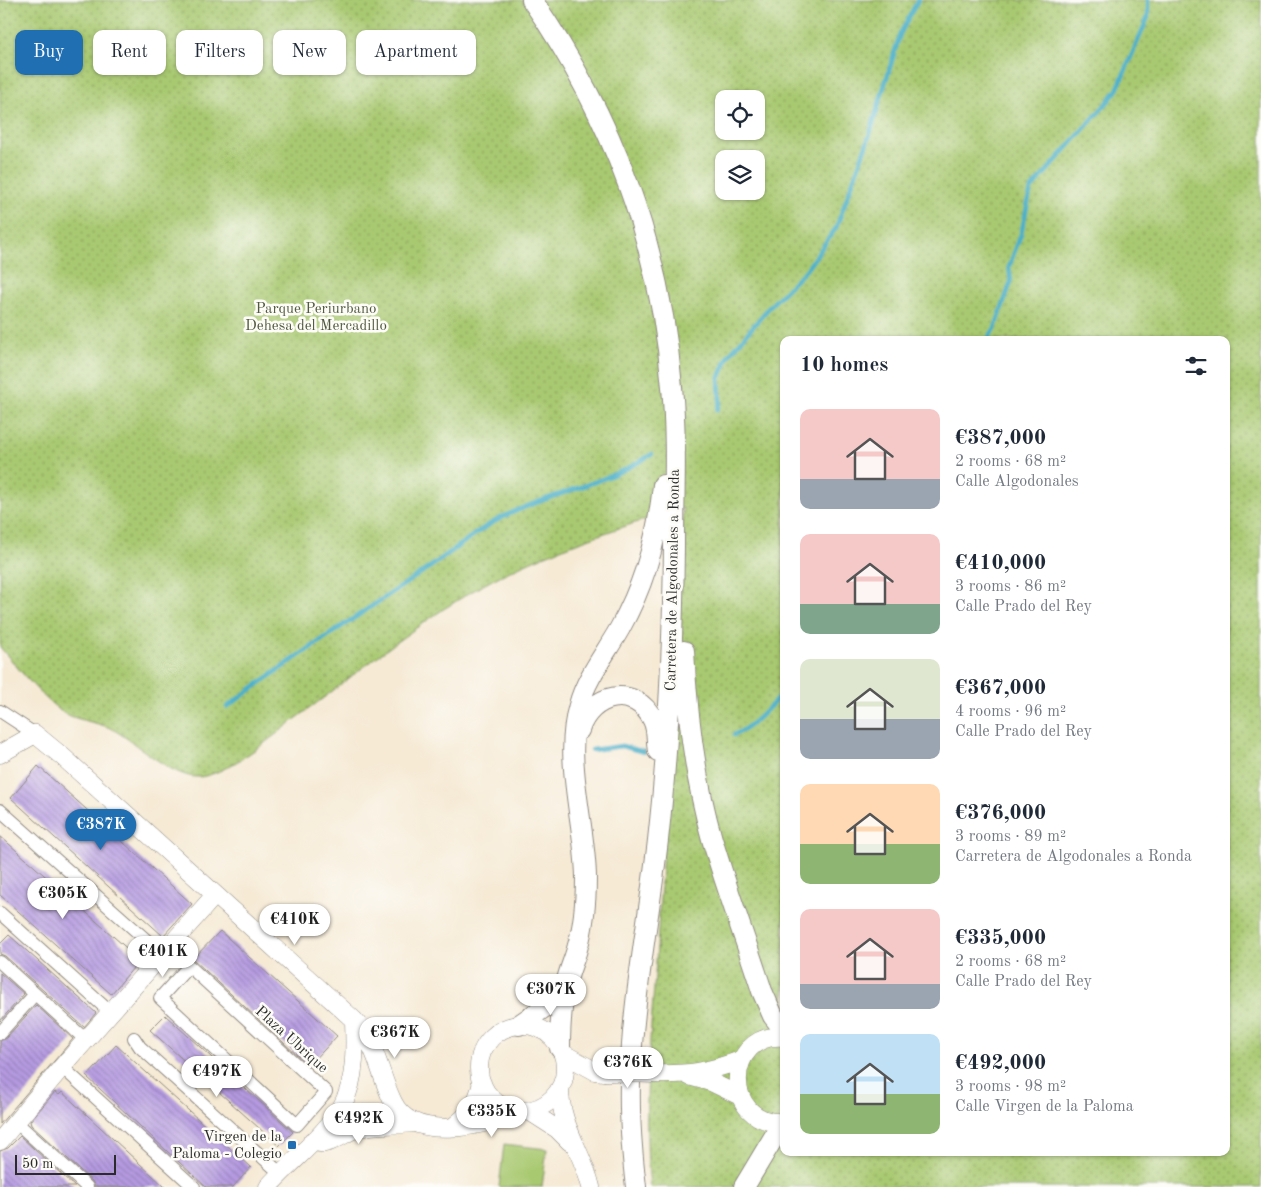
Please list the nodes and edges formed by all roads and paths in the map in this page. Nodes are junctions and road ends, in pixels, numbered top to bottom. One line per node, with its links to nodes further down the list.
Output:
1 (532, 0): 2 (main road, Carretera de Algodonales a Ronda)
2 (675, 442): 3 (main road, Carretera de Algodonales a Ronda); 6 (main road)
3 (674, 572): 8 (main road, Carretera de Algodonales a Ronda); 20 (main road)
4 (0, 711): 5 (street)
5 (35, 734): 7 (street); 10 (street)
6 (575, 739): 8 (main road); 15 (main road)
7 (0, 754)
8 (663, 791): 47 (main road, Carretera de Algodonales a Ronda)
9 (0, 810): 12 (street)
10 (215, 895): 12 (street); 18 (street)
11 (0, 913): 17 (street)
12 (162, 954): 17 (street)
13 (0, 962): 16 (street)
14 (189, 966): 14 (street, Plaza Ubrique)
15 (566, 983): 19 (main road); 25 (main road)
16 (36, 994): 21 (street); 24 (street)
17 (110, 1012): 24 (street)
18 (354, 1020): 36 (street); 40 (street)
19 (519, 1025): 25 (street); 30 (street)
20 (780, 1025)
21 (0, 1033)
22 (134, 1038): 42 (street)
23 (780, 1038): 26 (street)
24 (87, 1041): 27 (street)
25 (561, 1051): 28 (street); 31 (street)
26 (741, 1060): 29 (street); 32 (street)
27 (62, 1068): 34 (street); 44 (street)
28 (600, 1071): 29 (street, bridge); 31 (street)
29 (687, 1075): 32 (street)
30 (482, 1083): 33 (street); 37 (street)
31 (561, 1087): 33 (street); 41 (street)
32 (740, 1096): 35 (street)
33 (527, 1111): 37 (street); 41 (street)
34 (16, 1122): 39 (street); 43 (street)
35 (780, 1122)
36 (412, 1123): 37 (street); 40 (street)
37 (454, 1126)
38 (780, 1132): 48 (main road)
39 (0, 1141)
40 (312, 1141): 42 (street)
41 (575, 1147): 46 (street)
42 (280, 1173): 45 (street)
43 (87, 1187)
44 (194, 1187)
45 (268, 1187)
46 (591, 1187)
47 (636, 1187)
48 (744, 1187)

